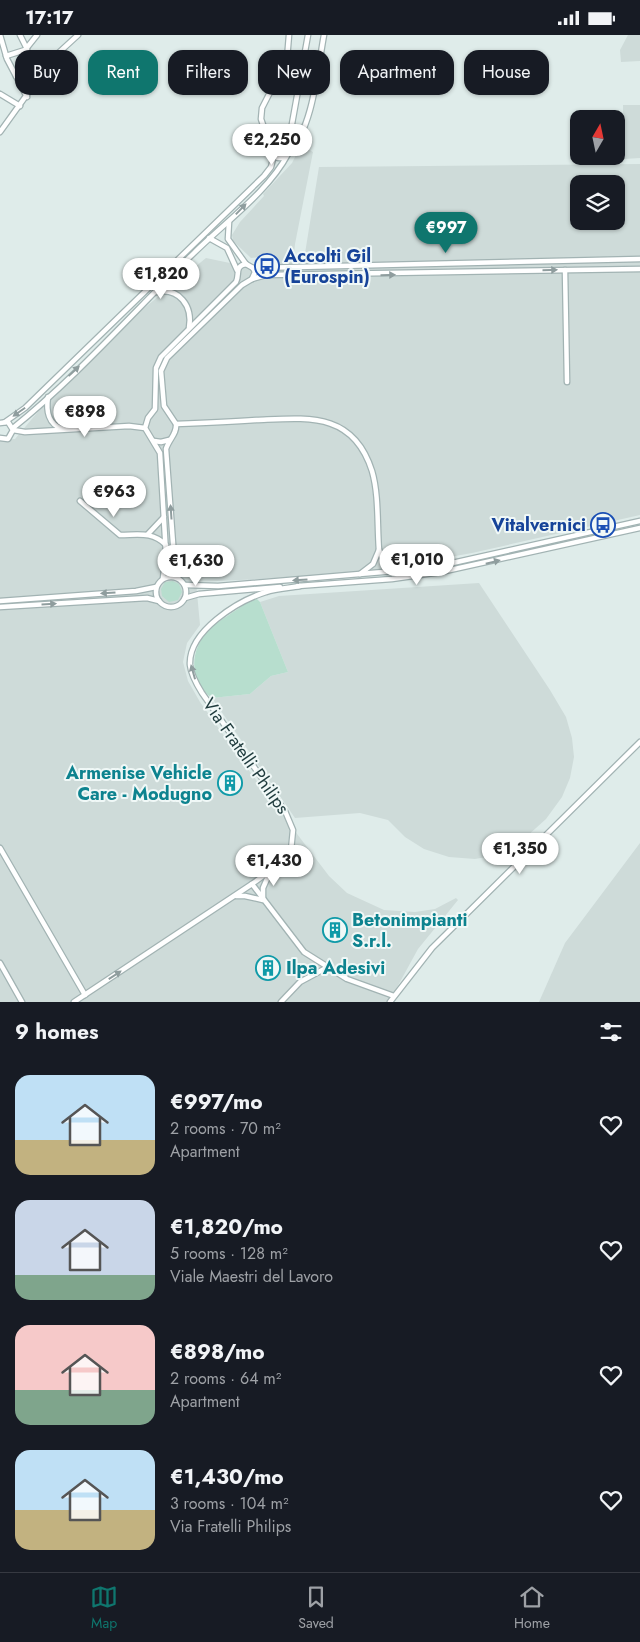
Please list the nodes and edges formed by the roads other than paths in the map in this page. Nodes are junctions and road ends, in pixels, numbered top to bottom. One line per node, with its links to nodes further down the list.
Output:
1 (0, 35): 10 (street)
2 (20, 35): 8 (street)
3 (37, 35): 8 (street)
4 (78, 35): 9 (street)
5 (289, 35): 20 (street)
6 (308, 35): 16 (street)
7 (324, 35): 19 (street)
8 (27, 49): 10 (street)
9 (62, 50)
10 (6, 57): 11 (street); 12 (street)
11 (0, 61)
12 (15, 74)
13 (0, 94): 15 (street)
14 (27, 97): 15 (street)
15 (20, 106): 17 (street)
16 (291, 130): 18 (street); 19 (street)
17 (0, 132)
18 (283, 142): 19 (street); 20 (street)
19 (288, 151): 20 (street); 21 (street, one-way to 19)
20 (273, 153): 36 (street, one-way to 36)
21 (229, 221): 22 (street); 24 (street)
22 (210, 238): 28 (street); 30 (street)
23 (640, 259): 25 (street)
24 (246, 264): 25 (street); 28 (street)
25 (253, 267): 29 (street)
26 (640, 269): 27 (street)
27 (565, 270): 29 (street, one-way to 27); 32 (street)
28 (238, 273): 29 (street); 31 (street)
29 (250, 280): 34 (street)
30 (155, 292): 31 (street); 33 (street, one-way to 30)
31 (189, 328): 35 (street)
32 (567, 383)
33 (48, 397): 39 (street); 40 (street)
34 (168, 413): 35 (street); 37 (street)
35 (152, 415): 38 (street)
36 (3, 423): 39 (street)
37 (176, 424): 45 (street); 53 (street)
38 (146, 428): 40 (street); 44 (street)
39 (13, 429): 41 (street); 43 (street)
40 (67, 430): 41 (street)
41 (25, 432): 43 (street)
42 (0, 438): 43 (street)
43 (9, 438): 46 (street)
44 (152, 440): 45 (street); 48 (street)
45 (169, 440): 57 (street, one-way to 45)
46 (0, 443)
47 (80, 501): 51 (street)
48 (165, 516): 51 (street); 52 (street)
49 (640, 521): 54 (street)
50 (640, 528): 59 (street, one-way to 50)
51 (148, 534): 52 (street)
52 (166, 545): 56 (street)
53 (379, 550): 54 (street); 55 (street)
54 (405, 571): 55 (street)
55 (358, 575): 58 (street, one-way to 58)
56 (164, 578): 57 (street); 60 (street)
57 (178, 578): 58 (street)
58 (185, 585): 61 (street)
59 (300, 586): 61 (street); 67 (street, Via Fratelli Philips, one-way to 59)
60 (156, 587): 62 (street, one-way to 62); 63 (street)
61 (185, 598): 63 (street)
62 (0, 601)
63 (159, 601): 64 (street, one-way to 63)
64 (0, 607)
65 (640, 742): 74 (street)
66 (0, 848): 73 (street)
67 (270, 871): 68 (street, Via Fratelli Philips); 70 (street)
68 (252, 884): 69 (street, Via Fratelli Philips); 70 (street)
69 (234, 897): 70 (street); 73 (street, Via Fratelli Philips, one-way to 69)
70 (263, 900): 72 (street)
71 (0, 963): 75 (street)
72 (326, 967): 74 (street); 77 (street)
73 (85, 995): 76 (street, Via Fratelli Philips)
74 (394, 996): 78 (street)
75 (22, 1002)
76 (74, 1002)
77 (281, 1002)
78 (390, 1002)

